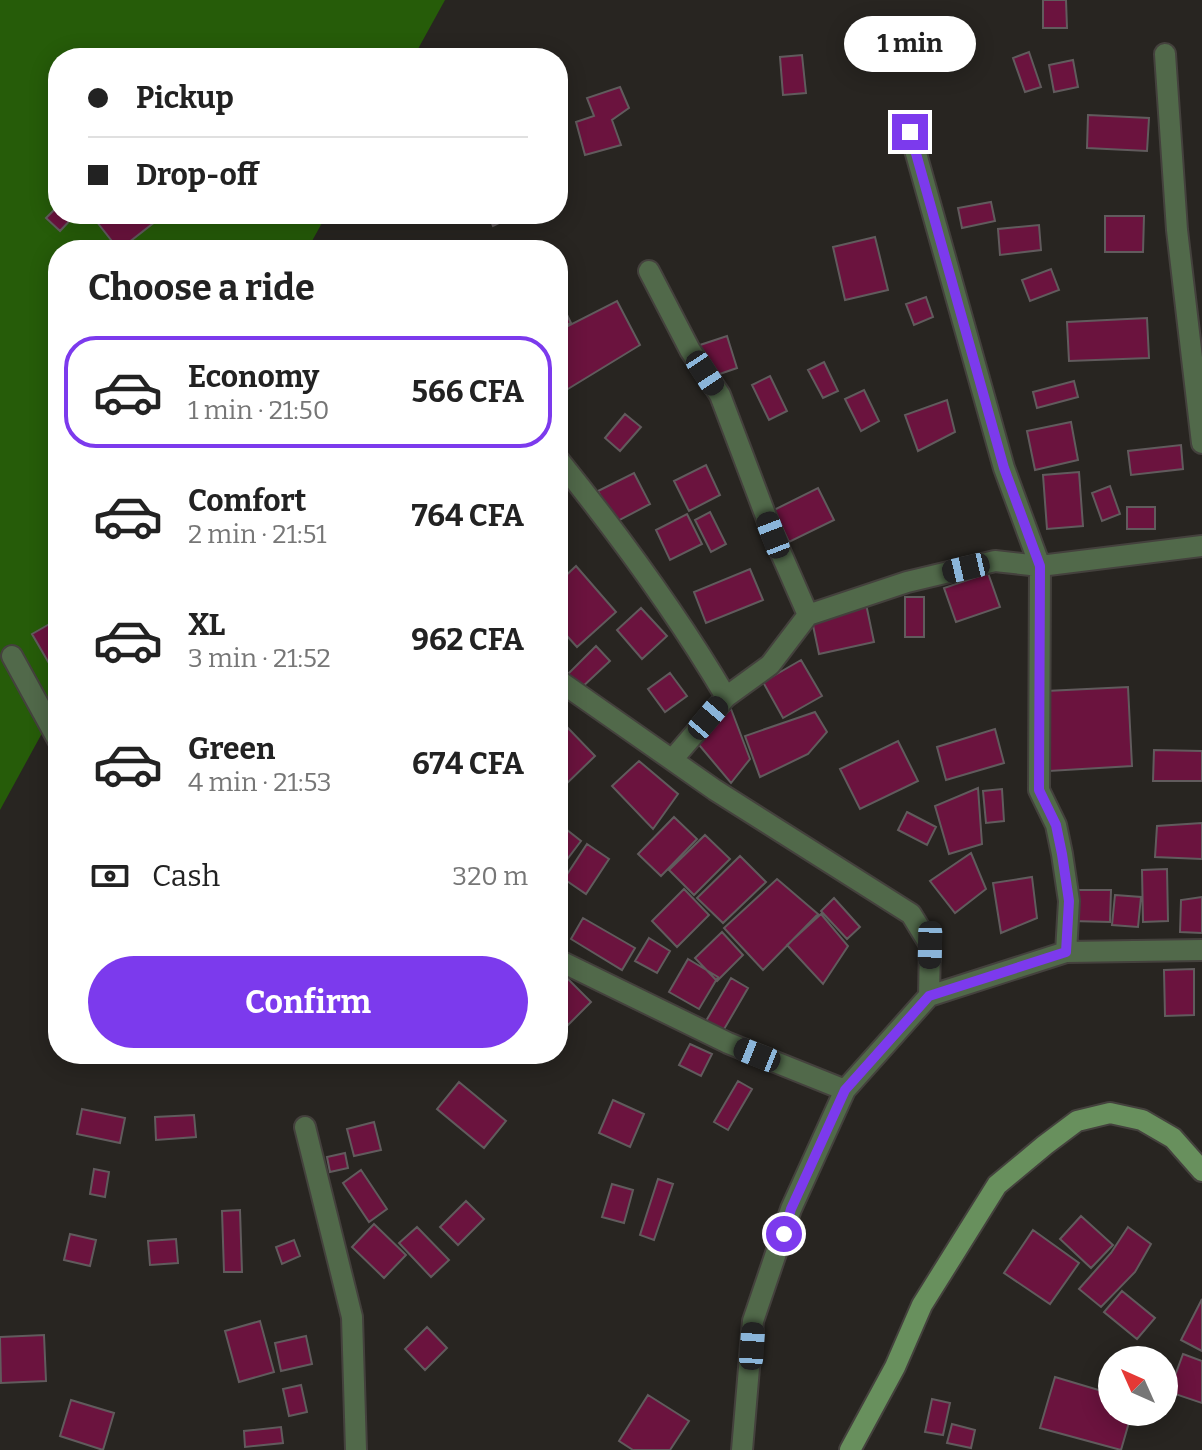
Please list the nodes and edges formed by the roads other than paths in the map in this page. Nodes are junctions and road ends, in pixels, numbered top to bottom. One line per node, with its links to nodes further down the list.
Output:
1 (1165, 54): 4 (street)
2 (910, 132): 7 (street)
3 (649, 271): 8 (street)
4 (1202, 443)
5 (568, 471): 11 (street)
6 (1202, 546): 7 (street)
7 (1040, 566): 8 (street); 15 (street)
8 (808, 615): 11 (street)
9 (12, 656): 12 (street)
10 (568, 687): 13 (street)
11 (726, 697): 13 (street)
12 (48, 722)
13 (672, 760): 17 (street)
14 (1202, 950): 15 (street)
15 (1066, 952): 17 (street)
16 (568, 965): 18 (street)
17 (929, 996): 18 (street)
18 (845, 1090): 22 (street)
19 (305, 1127): 21 (street)
20 (1202, 1171): 23 (main road)
21 (356, 1450)
22 (742, 1450)
23 (850, 1450)

